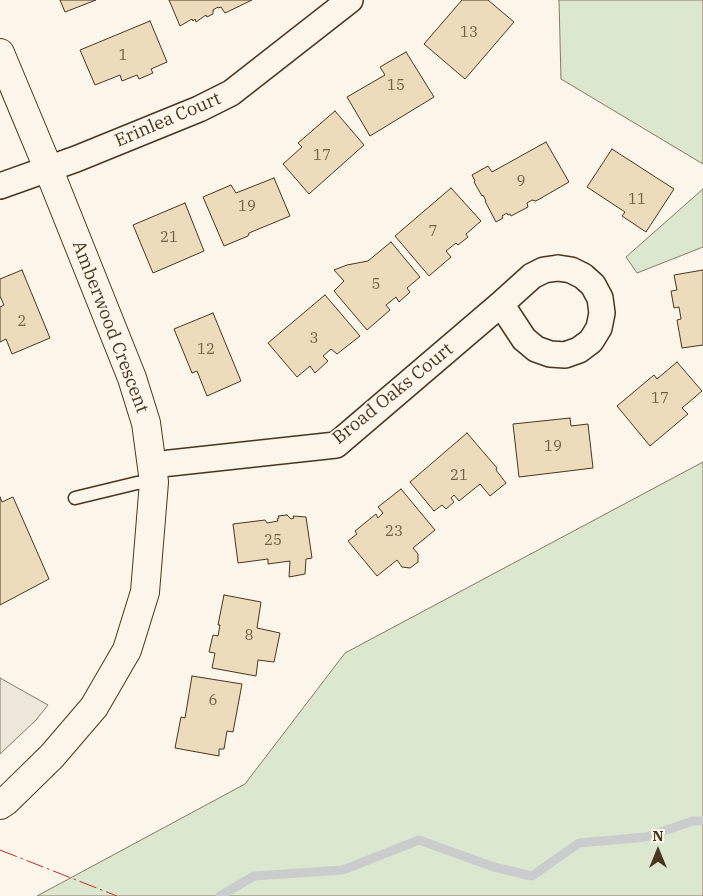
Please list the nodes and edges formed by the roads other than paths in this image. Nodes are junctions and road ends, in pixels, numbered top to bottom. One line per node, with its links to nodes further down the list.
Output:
1 (350, 0): 3 (street, Erinlea Court)
2 (0, 53): 3 (street, Amberwood Crescent)
3 (48, 168): 4 (street, Erinlea Court); 6 (street, Amberwood Crescent)
4 (0, 186)
5 (501, 304): 6 (street, Broad Oaks Court)
6 (153, 473): 7 (lane); 8 (street, Amberwood Crescent)
7 (75, 498)
8 (0, 805)

